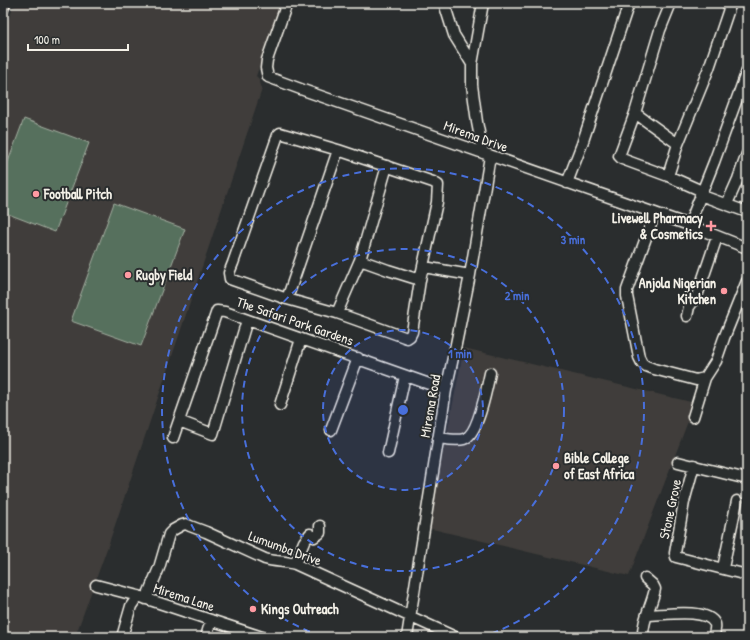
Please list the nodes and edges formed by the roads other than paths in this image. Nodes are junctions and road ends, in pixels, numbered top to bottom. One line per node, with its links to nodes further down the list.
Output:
1 (5, 3): 8 (street)
2 (287, 3): 15 (street, Mirema Drive)
3 (444, 3): 9 (street, Mirema Road)
4 (483, 3): 9 (street)
5 (630, 3): 18 (street)
6 (671, 3): 11 (street)
7 (731, 3): 12 (street)
8 (3, 9)
9 (472, 64): 15 (street, Mirema Road)
10 (747, 71): 19 (street)
11 (635, 113): 12 (street); 17 (street)
12 (678, 144): 17 (street)
13 (338, 150): 16 (street, The Safari Park Gardens); 31 (street, The Safari Park Gardens); 31 (street, The Safari Park Gardens)
14 (747, 154): 20 (street)
15 (486, 155): 18 (street, Mirema Drive); 28 (street, Mirema Road)
16 (387, 166): 26 (street, The Safari Park Gardens); 27 (street, The Safari Park Gardens)
17 (668, 176): 19 (street)
18 (567, 183): 22 (street, Mirema Drive)
19 (701, 193): 20 (street); 23 (street)
20 (727, 204): 21 (street)
21 (747, 212)
22 (655, 214): 23 (street, Mirema Drive); 39 (street)
23 (689, 225): 24 (street, Mirema Drive)
24 (717, 237): 25 (street, Mirema Drive); 33 (street)
25 (747, 248)
26 (360, 260): 29 (street); 32 (street, The Safari Park Gardens)
27 (424, 267): 28 (street); 29 (street, The Safari Park Gardens)
28 (470, 275): 40 (street, Mirema Road)
29 (420, 280): 32 (street, The Safari Park Gardens)
30 (747, 281): 39 (street)
31 (287, 298): 32 (street, The Safari Park Gardens)
32 (337, 313)
33 (686, 316)
34 (247, 320): 35 (street, The Safari Park Gardens); 43 (street, The Safari Park Gardens); 43 (street)
35 (302, 340): 36 (street, The Safari Park Gardens); 41 (street)
36 (358, 358): 38 (street, The Safari Park Gardens); 44 (street)
37 (490, 373): 46 (street)
38 (405, 376): 40 (street, The Safari Park Gardens); 47 (street)
39 (705, 378): 42 (street)
40 (446, 390): 46 (street, Mirema Road)
41 (280, 404)
42 (693, 416)
43 (179, 421): 45 (street, The Safari Park Gardens)
44 (331, 430)
45 (173, 438)
46 (438, 438): 60 (street, Mirema Road)
47 (388, 453)
48 (678, 462): 49 (street, Stone Grove)
49 (694, 465): 50 (street, Stone Grove); 54 (street, Stone Grove)
50 (747, 479)
51 (737, 501): 54 (street)
52 (320, 526): 53 (street)
53 (295, 564): 58 (street, Lumumba Drive); 60 (street, Lumumba Drive)
54 (723, 568): 55 (street, Stone Grove)
55 (747, 575)
56 (645, 578): 59 (street)
57 (96, 585): 58 (street, Mirema Lane)
58 (142, 598): 61 (street, Mirema Lane); 62 (street)
59 (648, 615): 67 (street); 68 (street)
60 (411, 616): 65 (street, Mirema Road); 66 (street, Lumumba Drive)
61 (211, 620): 63 (street); 64 (street, Mirema Lane)
62 (122, 637)
63 (206, 637)
64 (262, 637)
65 (407, 637)
66 (455, 637)
67 (643, 637)
68 (714, 637)

